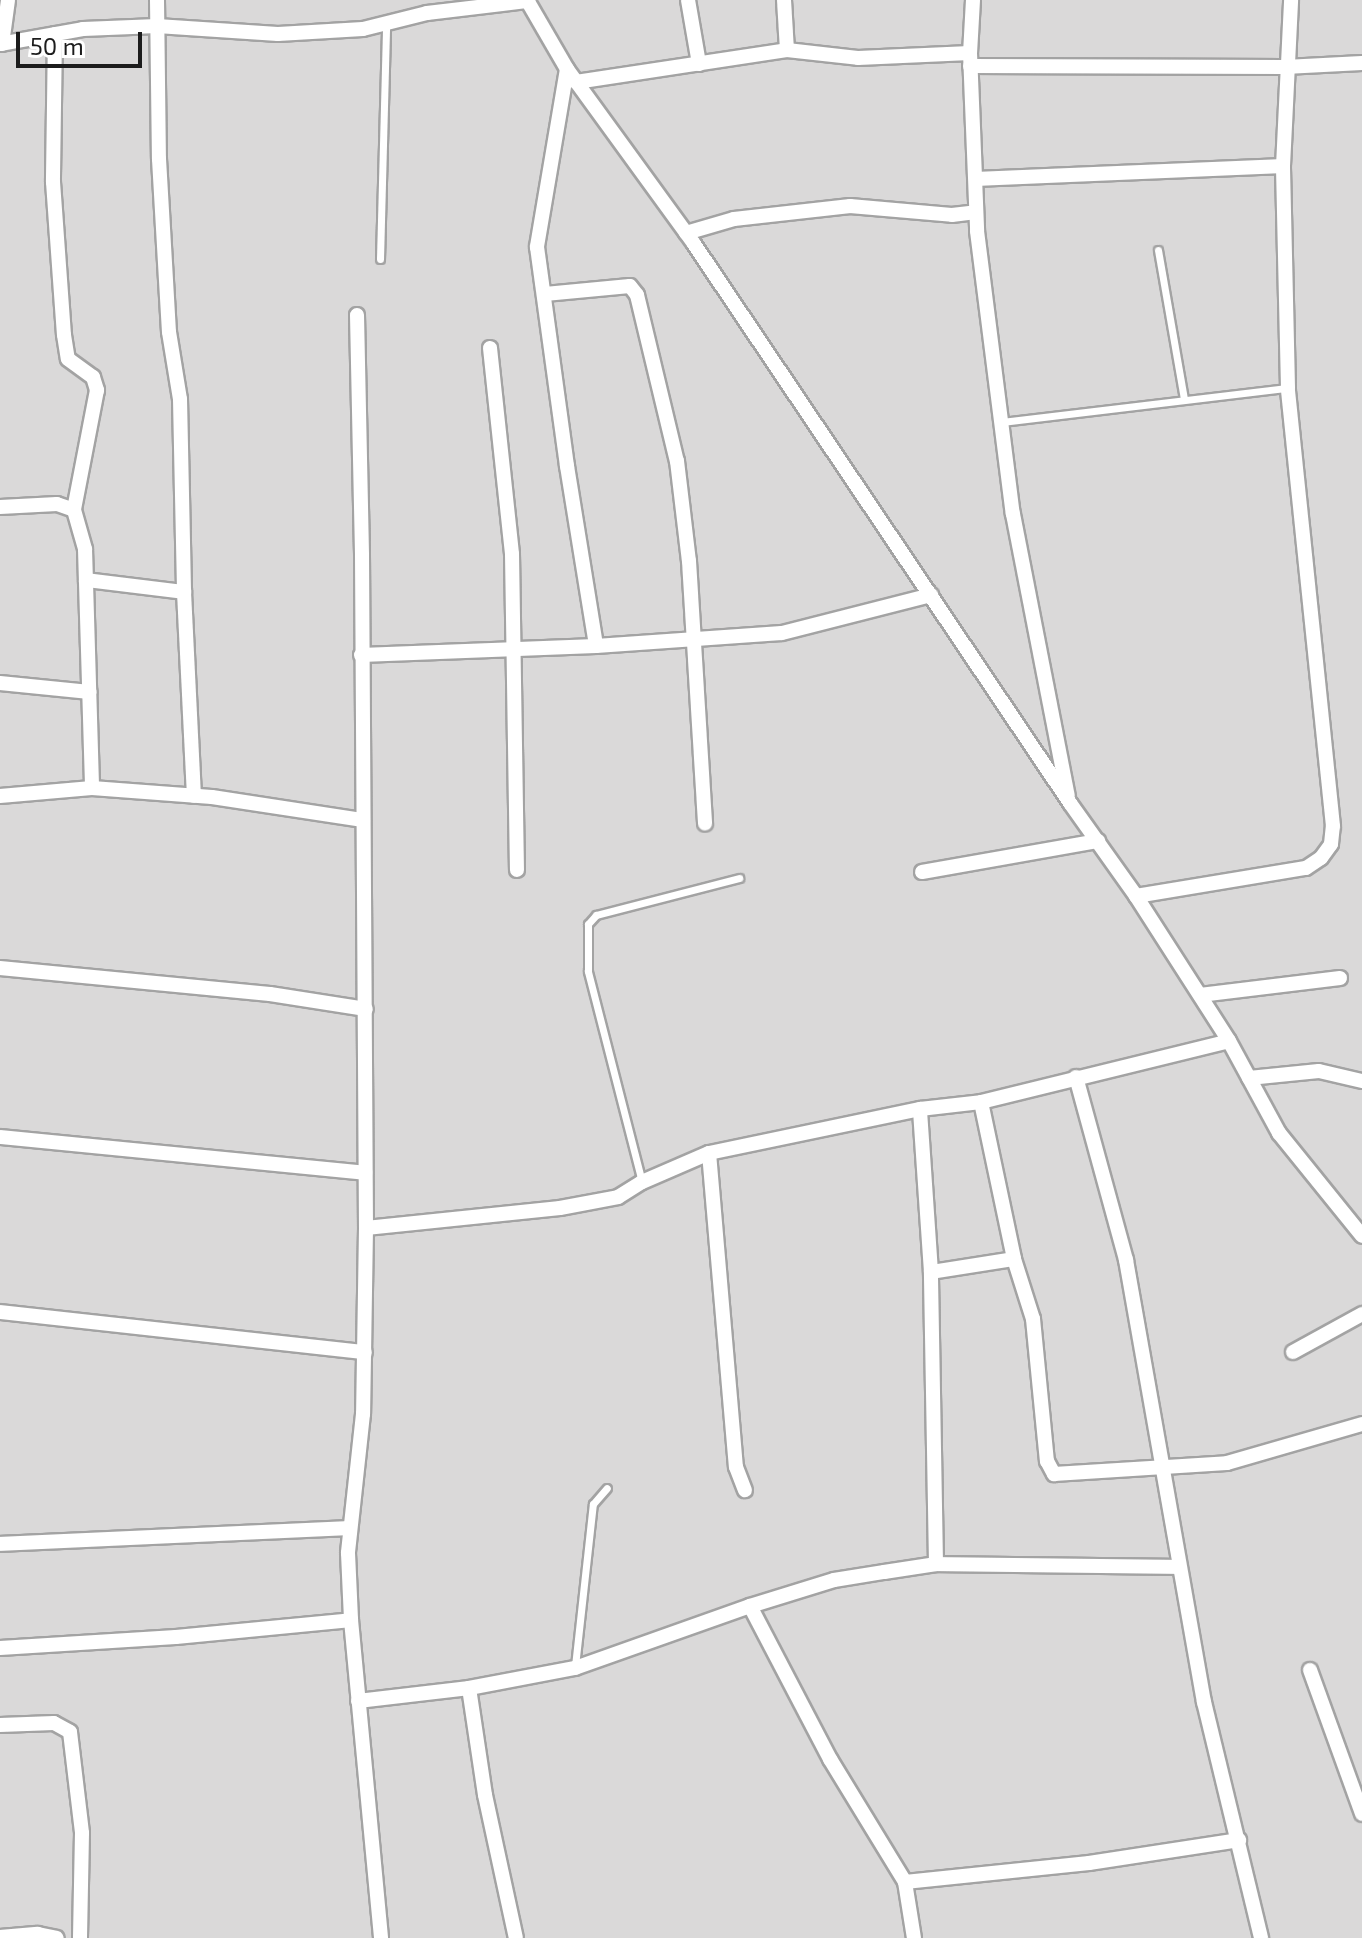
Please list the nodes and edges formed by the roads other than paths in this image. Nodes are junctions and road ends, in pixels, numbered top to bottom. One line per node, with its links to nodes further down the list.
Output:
1 (8, 0): 11 (street)
2 (157, 0): 9 (street)
3 (688, 0): 15 (street)
4 (784, 0): 12 (street)
5 (973, 0): 13 (street)
6 (1291, 0): 16 (street)
7 (527, 1): 8 (street); 17 (street)
8 (386, 23): 9 (street); 24 (lane)
9 (157, 26): 10 (street); 34 (street)
10 (55, 34): 11 (street); 32 (street)
11 (1, 44)
12 (787, 50): 13 (street); 15 (street)
13 (970, 60): 16 (street); 20 (street)
14 (1362, 63): 16 (street)
15 (699, 64): 18 (street)
16 (1285, 67): 19 (street)
17 (567, 69): 18 (street); 25 (street)
18 (576, 82): 22 (street)
19 (1283, 166): 20 (street); 28 (street)
20 (976, 179): 21 (street)
21 (976, 212): 22 (street); 30 (street)
22 (686, 233): 35 (street)
23 (1158, 250): 29 (lane)
24 (380, 259)
25 (545, 294): 36 (street); 37 (street)
26 (357, 315): 39 (street)
27 (490, 348): 38 (street)
28 (1288, 388): 29 (lane); 52 (street)
29 (1184, 399): 30 (lane)
30 (1001, 422): 45 (street)
31 (0, 507): 32 (street)
32 (74, 510): 33 (street)
33 (86, 580): 34 (street); 41 (street)
34 (184, 592): 44 (street)
35 (931, 595): 36 (street); 45 (street)
36 (695, 637): 37 (street); 47 (street)
37 (596, 646): 38 (street)
38 (515, 650): 39 (street); 49 (street)
39 (361, 655): 46 (street)
40 (0, 683): 41 (street)
41 (90, 692): 42 (street)
42 (92, 788): 43 (street); 44 (street)
43 (0, 796)
44 (194, 796): 46 (street)
45 (1070, 803): 48 (street)
46 (363, 820): 56 (street)
47 (705, 824)
48 (1098, 841): 50 (street); 52 (street)
49 (517, 870)
50 (922, 872)
51 (739, 878): 66 (lane)
52 (1136, 896): 55 (street)
53 (0, 968): 56 (street)
54 (1340, 978): 55 (street)
55 (1200, 995): 57 (street)
56 (366, 1009): 65 (street)
57 (1229, 1041): 58 (street); 59 (street)
58 (1076, 1077): 61 (street); 76 (street)
59 (1249, 1078): 60 (street); 68 (street)
60 (1362, 1081)
61 (981, 1102): 62 (street); 69 (street)
62 (920, 1109): 64 (street); 70 (street)
63 (0, 1137): 65 (street)
64 (709, 1153): 66 (street); 78 (street)
65 (365, 1173): 67 (street)
66 (642, 1182): 67 (street)
67 (366, 1228): 73 (street)
68 (1362, 1236)
69 (1014, 1259): 70 (street); 76 (street)
70 (931, 1272): 81 (street)
71 (0, 1312): 73 (street)
72 (1362, 1314): 74 (street)
73 (365, 1352): 79 (street)
74 (1293, 1352)
75 (1362, 1424): 76 (street)
76 (1165, 1469): 82 (street)
77 (607, 1488): 86 (lane)
78 (745, 1490)
79 (349, 1528): 80 (street); 84 (street)
80 (0, 1544)
81 (936, 1564): 82 (street); 83 (street)
82 (1179, 1567): 92 (street)
83 (750, 1606): 86 (street); 93 (street)
84 (351, 1620): 85 (street); 89 (street)
85 (0, 1648)
86 (575, 1668): 88 (street)
87 (1310, 1670): 91 (street)
88 (469, 1688): 89 (street); 99 (street)
89 (358, 1701): 98 (street)
90 (0, 1725): 97 (street)
91 (1362, 1814)
92 (1239, 1840): 93 (street); 101 (street)
93 (905, 1882): 100 (street)
94 (39, 1936): 95 (street); 96 (street)
95 (0, 1937)
96 (57, 1938)
97 (80, 1938)
98 (381, 1938)
99 (516, 1938)
100 (914, 1938)
101 (1261, 1938)

